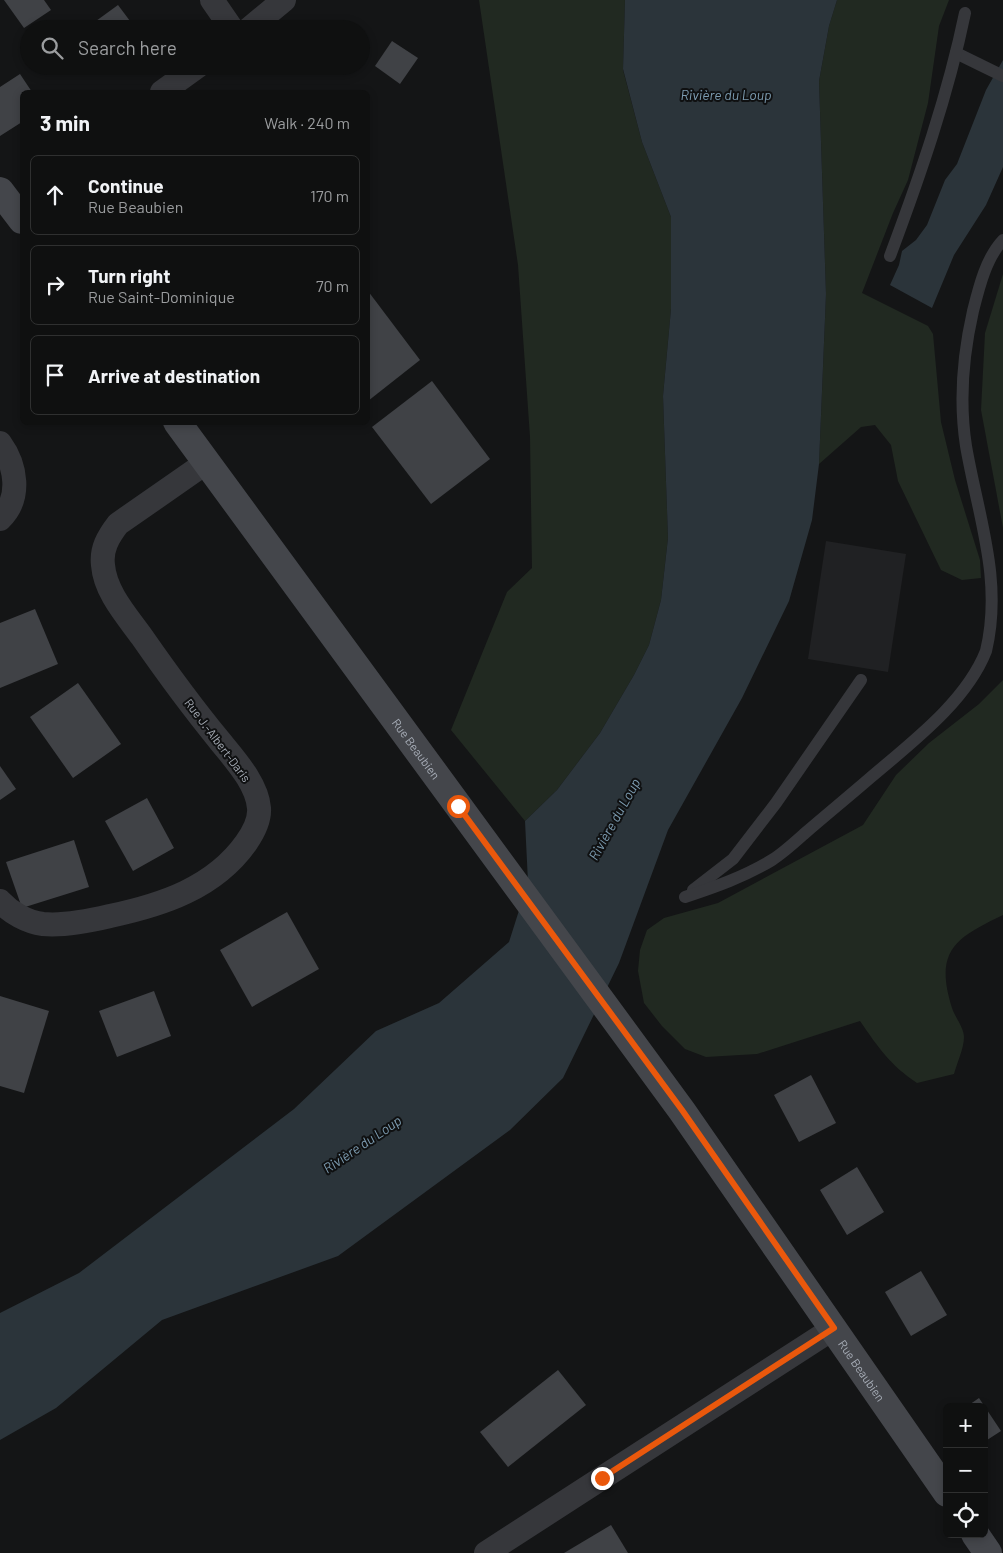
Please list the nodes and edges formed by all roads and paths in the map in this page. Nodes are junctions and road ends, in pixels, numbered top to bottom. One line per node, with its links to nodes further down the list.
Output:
1 (212, 0): 4 (street)
2 (284, 0): 5 (street)
3 (965, 13): 6 (lane)
4 (226, 20)
5 (260, 20)
6 (956, 53): 8 (lane); 11 (lane)
7 (186, 75): 9 (street)
8 (1003, 76)
9 (165, 90)
10 (1003, 240): 16 (lane)
11 (890, 256)
12 (179, 425): 14 (main road, Rue Beaubien)
13 (0, 443): 15 (street)
14 (207, 462): 17 (street, Rue J.-Albert-Daris); 18 (main road, Rue Beaubien)
15 (0, 519)
16 (861, 680)
17 (0, 901)
18 (834, 1328): 19 (main road, Rue Beaubien); 21 (street)
19 (943, 1487)
20 (978, 1538): 22 (main road)
21 (486, 1553)
22 (988, 1553)

